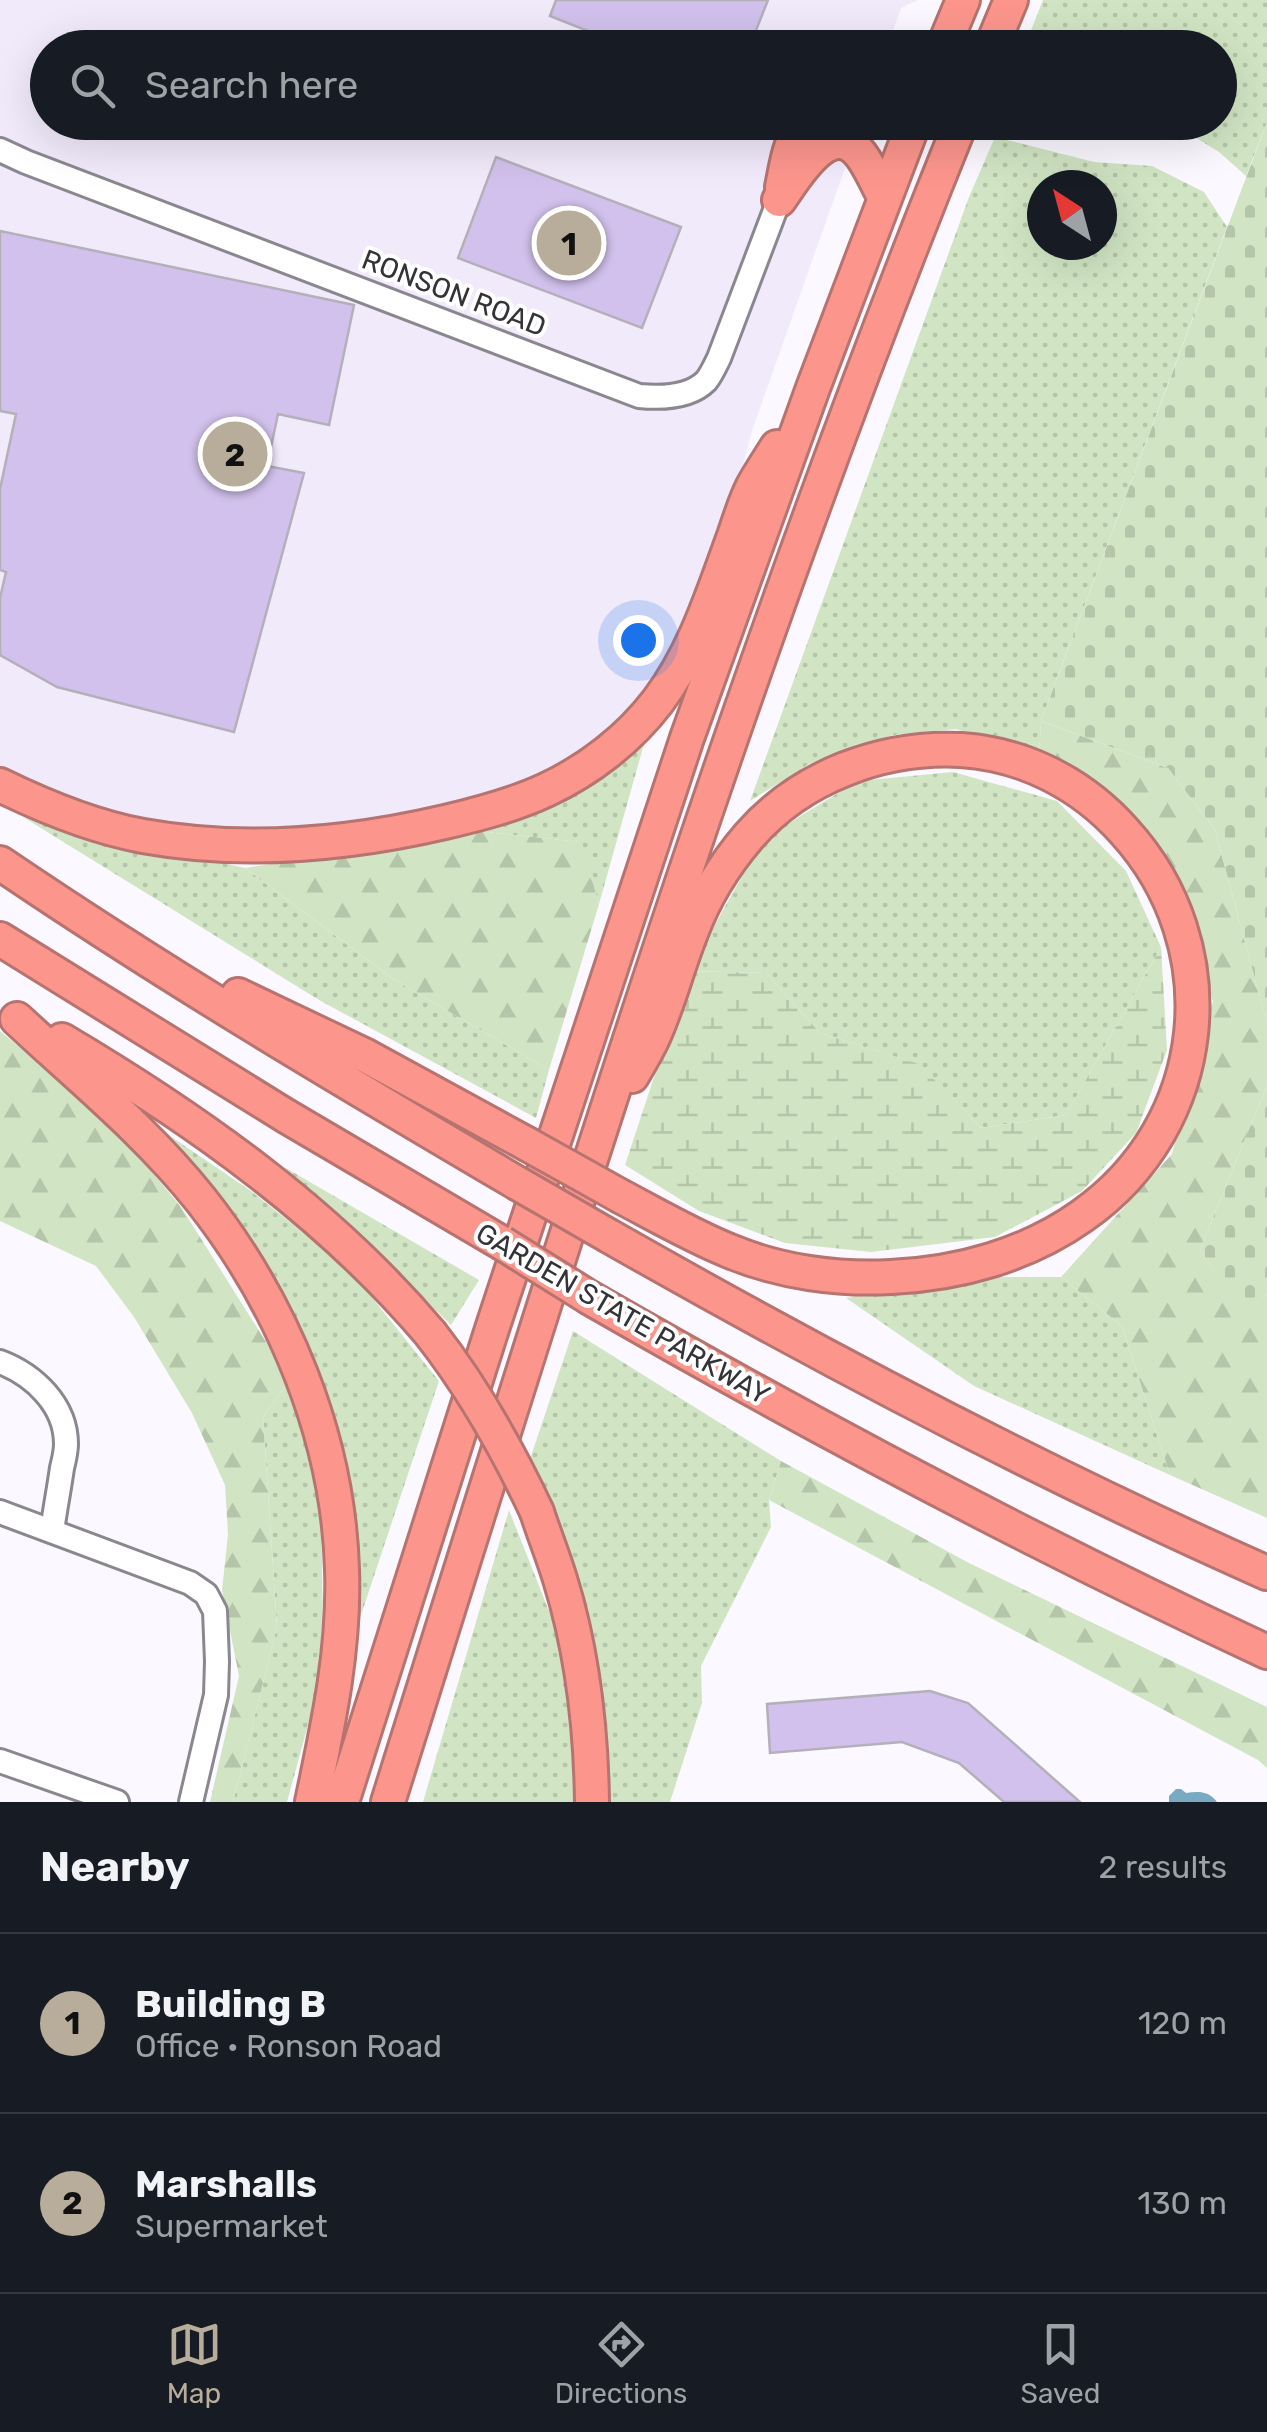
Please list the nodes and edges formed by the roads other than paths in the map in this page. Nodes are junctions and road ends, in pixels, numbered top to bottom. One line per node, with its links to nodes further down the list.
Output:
1 (963, 0): 3 (highway)
2 (1011, 0): 4 (highway)
3 (950, 30)
4 (999, 30)
5 (793, 140): 10 (highway)
6 (907, 140): 9 (highway)
7 (954, 140): 17 (highway)
8 (0, 150): 10 (street, RONSON ROAD)
9 (884, 197): 10 (highway); 11 (highway)
10 (779, 200)
11 (813, 388): 12 (highway); 27 (highway)
12 (0, 786)
13 (0, 863): 14 (highway)
14 (85, 921): 17 (highway, bridge); 21 (highway, bridge)
15 (0, 939): 22 (highway, GARDEN STATE PARKWAY, bridge)
16 (8, 1014): 26 (highway); 29 (highway, bridge)
17 (592, 1150): 28 (highway)
18 (0, 1362): 20 (street)
19 (0, 1512): 20 (street)
20 (52, 1531): 25 (street)
21 (1267, 1573)
22 (1267, 1652)
23 (0, 1762): 24 (street)
24 (118, 1802)
25 (191, 1802)
26 (312, 1802)
27 (342, 1802)
28 (388, 1802)
29 (592, 1802)

